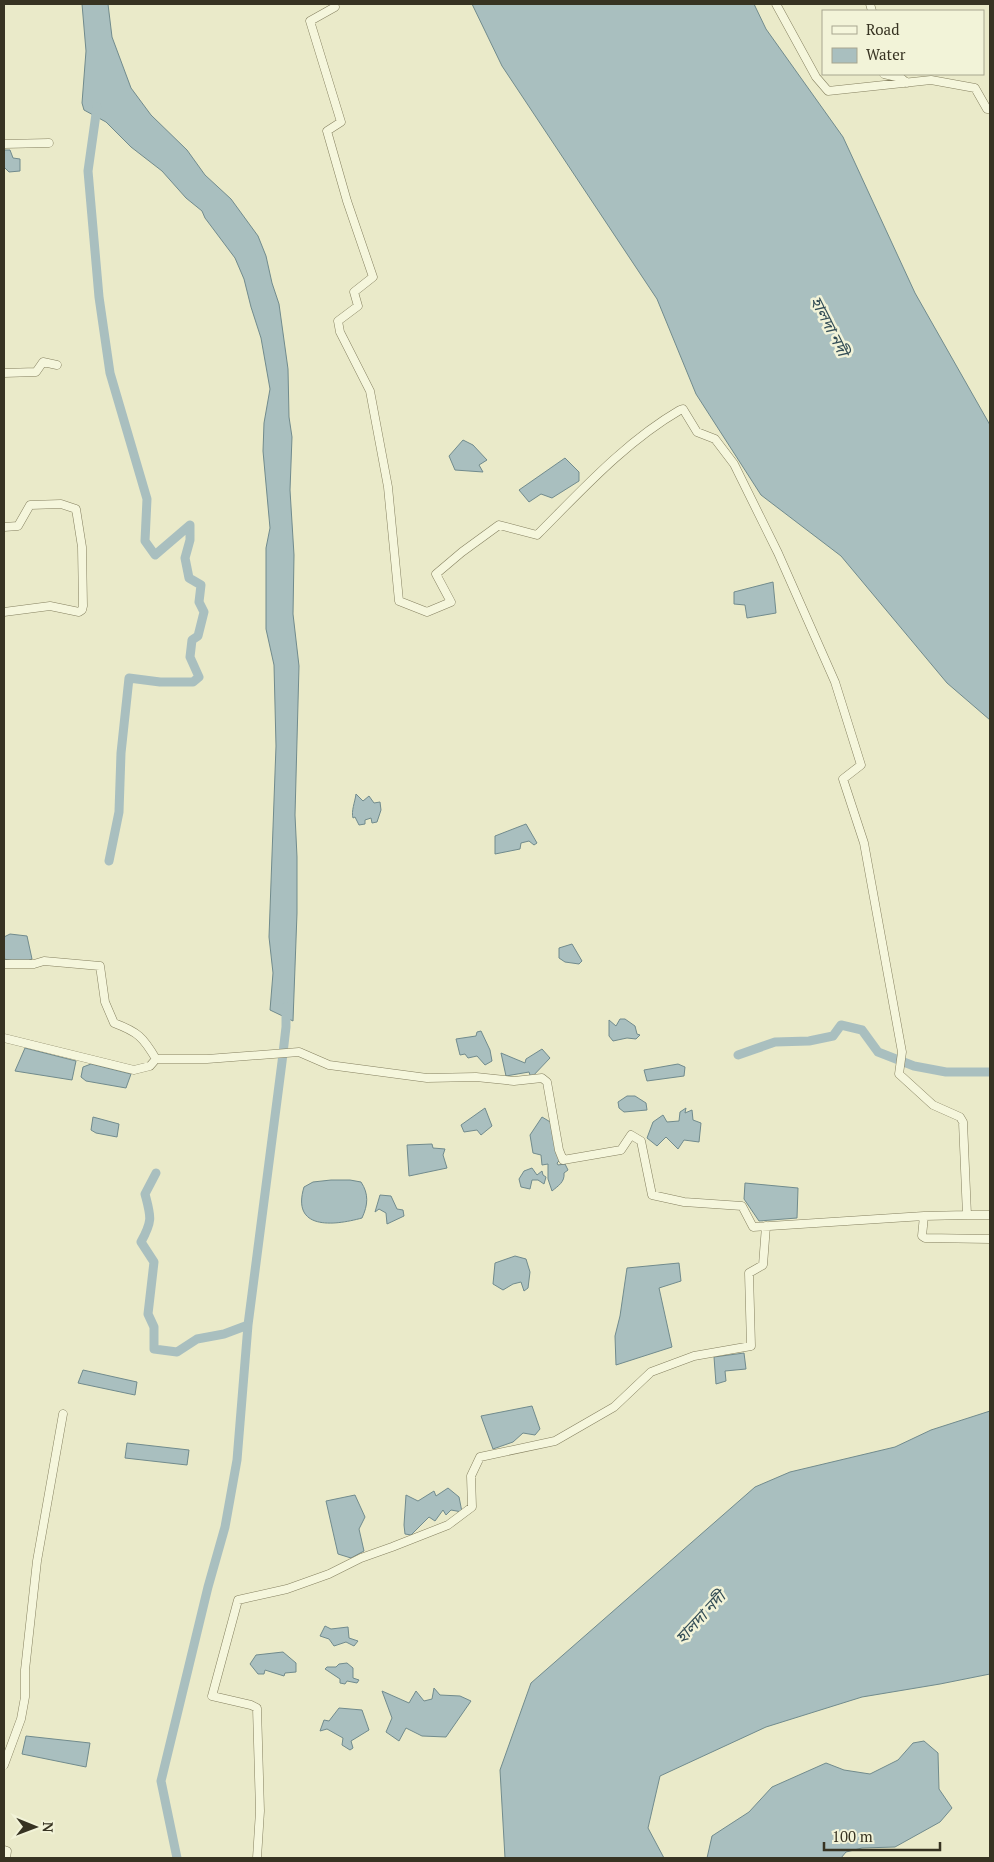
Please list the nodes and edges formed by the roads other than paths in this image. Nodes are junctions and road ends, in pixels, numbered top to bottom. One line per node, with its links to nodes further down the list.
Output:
1 (334, 4): 15 (street)
2 (776, 4): 4 (street)
3 (888, 75): 4 (street)
4 (907, 83): 5 (street)
5 (990, 109)
6 (49, 143): 7 (street)
7 (4, 144)
8 (56, 365): 9 (street)
9 (4, 373)
10 (4, 527): 11 (street)
11 (4, 612)
12 (4, 964): 14 (street)
13 (4, 1038): 14 (street)
14 (156, 1059): 18 (street)
15 (967, 1215): 16 (street); 17 (street)
16 (990, 1215)
17 (924, 1216): 18 (street); 19 (street)
18 (766, 1226): 24 (street)
19 (990, 1239)
20 (63, 1414): 21 (street)
21 (4, 1765)
22 (4, 1850): 23 (street)
23 (6, 1858)
24 (257, 1858)

